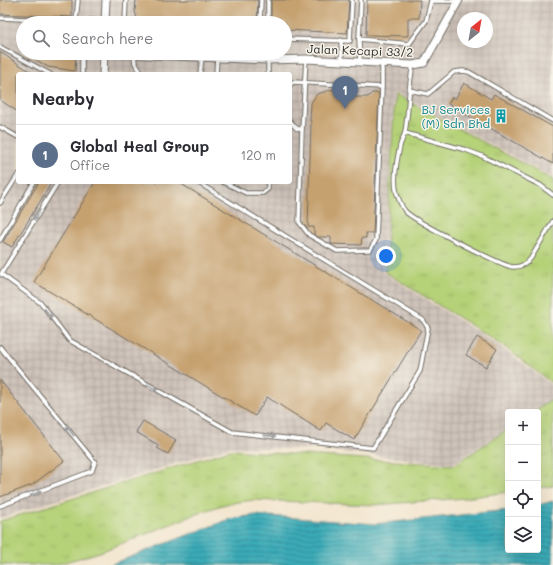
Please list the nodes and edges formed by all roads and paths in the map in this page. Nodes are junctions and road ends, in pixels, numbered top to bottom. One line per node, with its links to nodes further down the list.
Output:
1 (78, 0): 10 (lane)
2 (106, 0): 11 (street)
3 (126, 0): 12 (lane)
4 (261, 0): 13 (lane)
5 (268, 0): 14 (lane)
6 (352, 0): 19 (lane)
7 (361, 0): 18 (lane)
8 (459, 0): 9 (lane); 34 (street, Jalan Kecapi 33/2)
9 (431, 1): 18 (lane)
10 (76, 16)
11 (105, 16)
12 (125, 16)
13 (260, 16)
14 (268, 16)
15 (0, 18): 16 (lane)
16 (16, 19)
17 (292, 39): 19 (lane)
18 (359, 39): 32 (lane)
19 (341, 40): 31 (lane)
20 (0, 47): 21 (lane)
21 (16, 56)
22 (292, 58): 23 (street, Jalan Kecapi 33/2)
23 (306, 59): 31 (street, Jalan Kecapi 33/2); 42 (lane)
24 (24, 60): 35 (lane)
25 (82, 60): 36 (lane)
26 (103, 60): 37 (street)
27 (135, 60): 38 (lane)
28 (202, 60): 39 (lane)
29 (217, 60): 40 (lane)
30 (268, 60): 41 (lane)
31 (342, 62): 32 (street, Jalan Kecapi 33/2)
32 (360, 62): 33 (street, Jalan Kecapi 33/2)
33 (382, 63): 34 (street, Jalan Kecapi 33/2); 44 (lane)
34 (413, 65): 45 (lane)
35 (46, 72)
36 (82, 72)
37 (102, 72)
38 (141, 72)
39 (200, 72)
40 (216, 72)
41 (268, 72)
42 (305, 82): 43 (lane); 44 (lane); 49 (lane)
43 (292, 83)
44 (382, 87): 49 (lane)
45 (409, 90): 46 (lane); 50 (lane)
46 (553, 121)
47 (292, 123): 49 (lane)
48 (0, 127): 51 (lane)
49 (302, 130)
50 (405, 133): 58 (lane); 60 (lane)
51 (16, 136)
52 (16, 178): 59 (lane)
53 (33, 184): 61 (lane)
54 (57, 184): 62 (lane, one-way to 62)
55 (200, 184): 62 (lane, one-way to 55)
56 (227, 184): 57 (lane)
57 (268, 184)
58 (553, 195)
59 (0, 203)
60 (553, 221)
61 (0, 240)
62 (1, 273)
63 (0, 346): 64 (lane, one-way to 63)
64 (0, 506)

